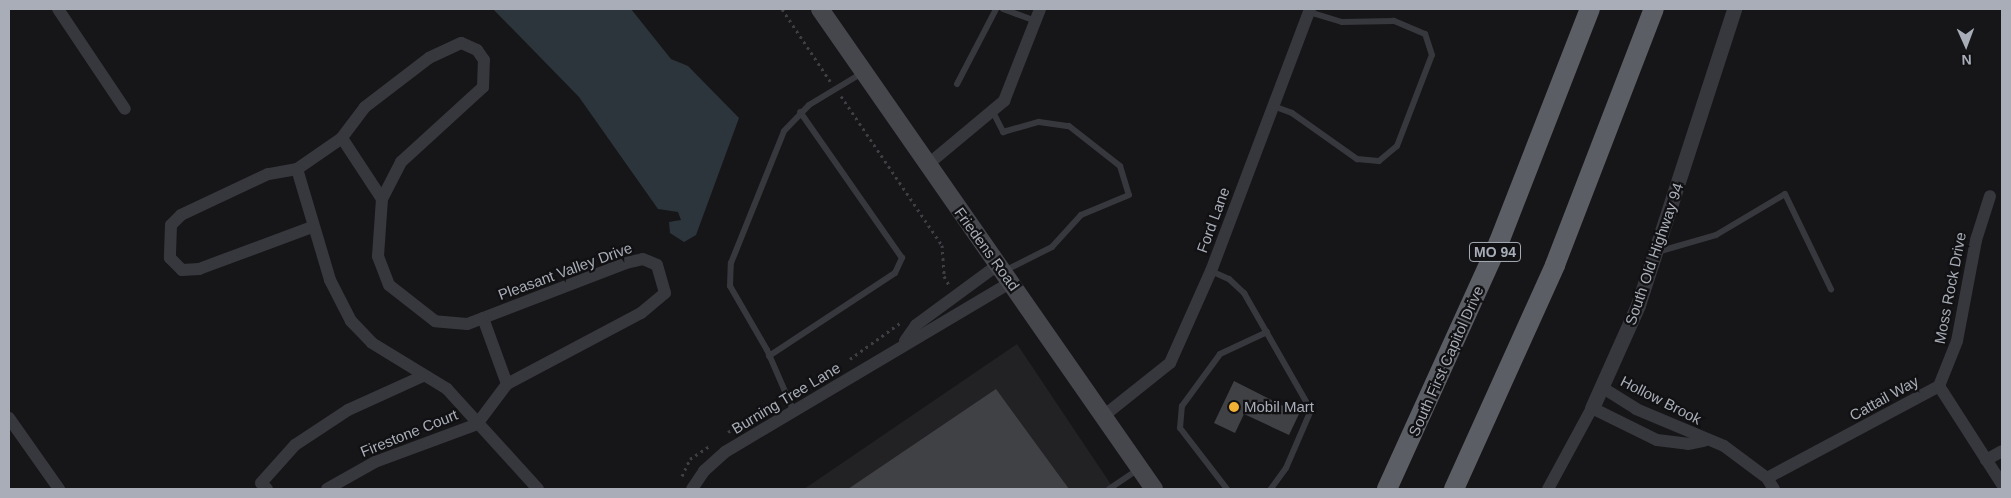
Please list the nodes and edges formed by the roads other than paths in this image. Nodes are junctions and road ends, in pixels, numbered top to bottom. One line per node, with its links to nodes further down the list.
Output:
1 (74, 9): 9 (street)
2 (820, 9): 11 (main road, Friedens Road)
3 (996, 9): 12 (lane)
4 (1003, 9): 10 (lane)
5 (1590, 9): 55 (highway, South First Capitol Drive / MO 94)
6 (1654, 9): 56 (highway)
7 (1734, 9): 23 (street, South Old Highway 94)
8 (1309, 10): 13 (street, Ford Lane); 13 (lane)
9 (61, 13): 14 (street)
10 (1038, 15): 15 (street)
11 (863, 72): 16 (lane); 18 (main road, Friedens Road)
12 (957, 84)
13 (1273, 106): 25 (street, Ford Lane)
14 (125, 109)
15 (992, 110): 18 (street); 24 (lane)
16 (800, 112): 30 (lane); 30 (lane)
17 (342, 138): 19 (street, Pleasant Valley Drive); 21 (street); 21 (street, Pleasant Valley Drive)
18 (926, 166): 24 (main road, Friedens Road)
19 (298, 169): 22 (street); 22 (street)
20 (1990, 196): 33 (street, Moss Rock Drive)
21 (382, 199): 27 (street, Pleasant Valley Drive)
22 (312, 227): 31 (street)
23 (1656, 252): 26 (lane); 34 (street, South Old Highway 94)
24 (1005, 272): 29 (street, Burning Tree Lane); 29 (street, Burning Tree Lane); 37 (main road, Friedens Road)
25 (1211, 272): 28 (lane); 37 (street, Ford Lane)
26 (1831, 289)
27 (483, 318): 32 (street); 32 (street, Pleasant Valley Drive)
28 (1267, 332): 53 (lane); 54 (lane)
29 (905, 341): 36 (street, Burning Tree Lane)
30 (769, 356): 36 (lane)
31 (424, 376): 39 (street); 47 (street)
32 (507, 384): 39 (street, Pleasant Valley Drive)
33 (1939, 386): 42 (street, Cattail Way); 44 (street, Cattail Way)
34 (1603, 388): 35 (street, South Old Highway 94); 40 (street, Hollow Brook)
35 (1592, 408): 40 (street, Hollow Brook); 57 (street, South Old Highway 94)
36 (795, 414): 50 (street, Burning Tree Lane)
37 (1106, 414): 43 (main road, Friedens Road)
38 (9, 418): 46 (street)
39 (477, 424): 48 (street, Firestone Court); 49 (street)
40 (1704, 441): 44 (street, Hollow Brook)
41 (2002, 451): 42 (street)
42 (1986, 460): 45 (street, Cattail Way)
43 (1140, 468): 51 (lane); 52 (main road, Friedens Road)
44 (1767, 478): 58 (street, Hollow Brook)
45 (2002, 484)
46 (59, 489)
47 (267, 489)
48 (327, 489)
49 (538, 489)
50 (692, 489)
51 (1109, 489)
52 (1154, 489)
53 (1228, 489)
54 (1271, 489)
55 (1387, 489)
56 (1454, 489)
57 (1548, 489)
58 (1774, 489)

